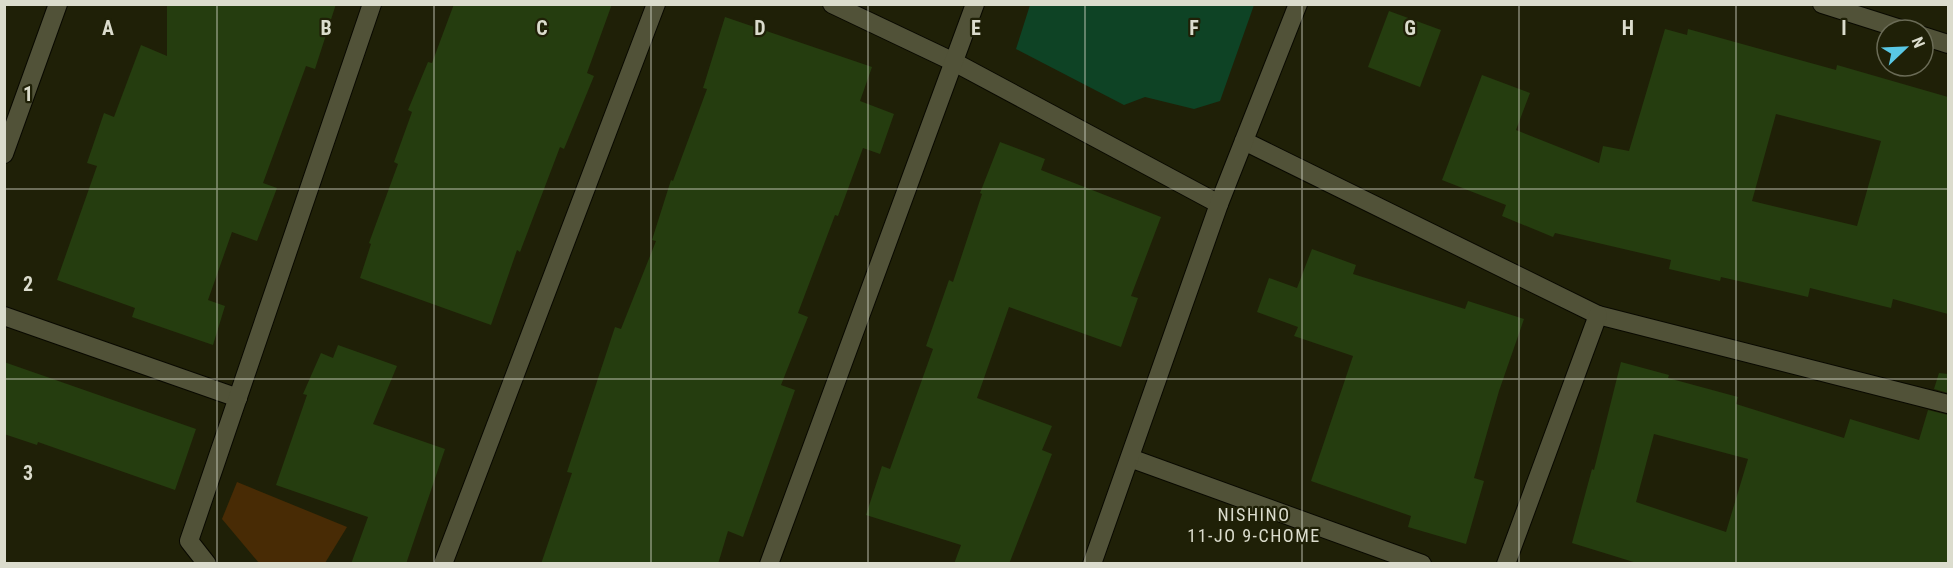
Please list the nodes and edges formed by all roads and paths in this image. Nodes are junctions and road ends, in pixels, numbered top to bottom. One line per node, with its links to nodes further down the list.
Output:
1 (58, 4): 11 (street)
2 (372, 4): 15 (street)
3 (656, 4): 20 (street)
4 (832, 4): 9 (street)
5 (975, 4): 9 (street)
6 (1298, 4): 10 (street)
7 (1822, 4): 8 (street)
8 (1875, 21)
9 (954, 62): 12 (street); 21 (street)
10 (1244, 141): 12 (street); 13 (street)
11 (4, 154)
12 (1219, 204): 17 (street)
13 (1598, 315): 16 (street); 23 (street)
14 (4, 316): 15 (street)
15 (238, 398): 19 (street)
16 (1948, 404)
17 (1131, 458): 18 (street); 22 (street)
18 (1412, 562)
19 (207, 564)
20 (443, 564)
21 (769, 564)
22 (1092, 564)
23 (1506, 564)

